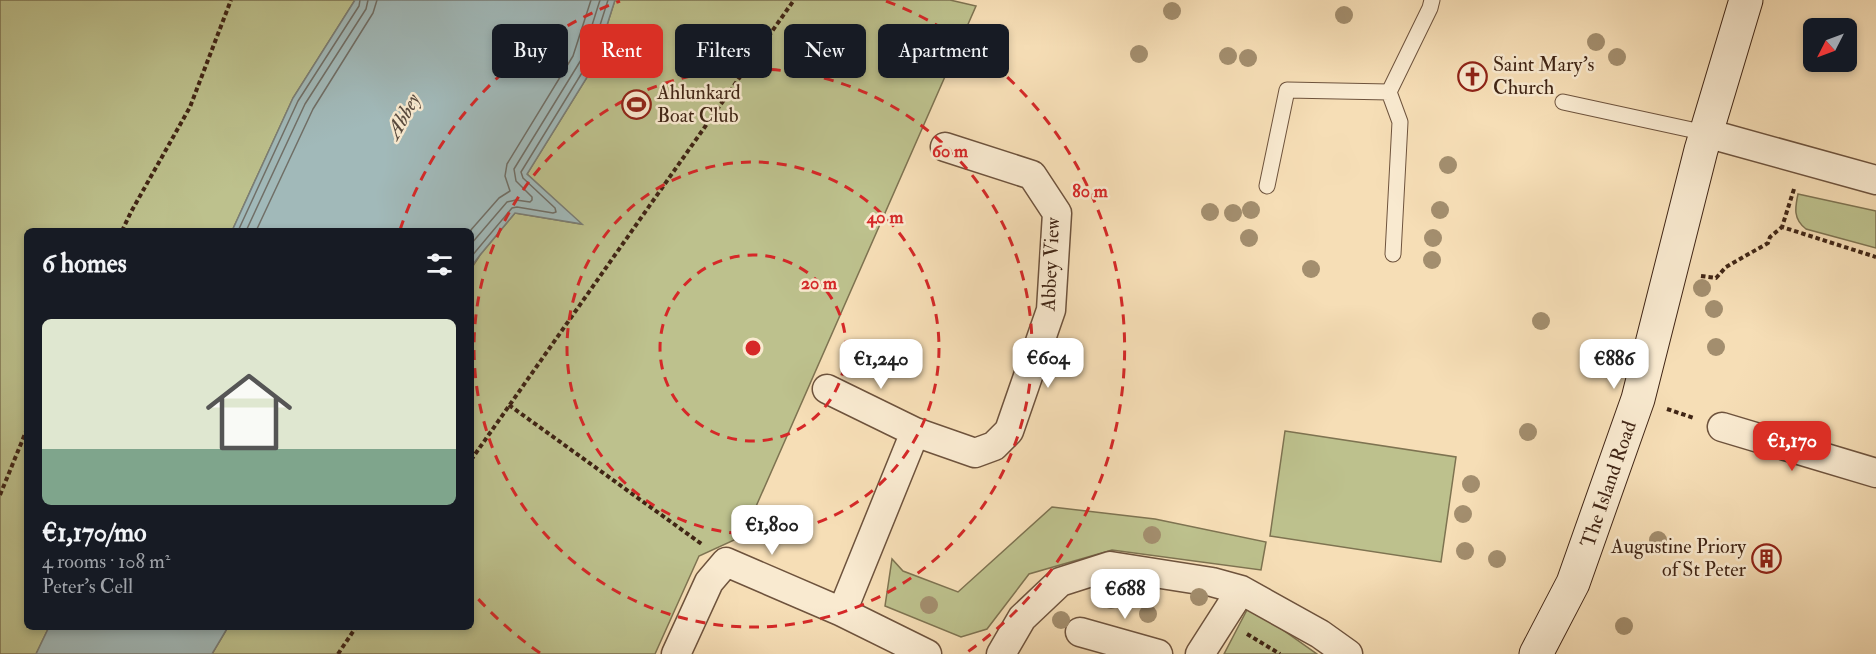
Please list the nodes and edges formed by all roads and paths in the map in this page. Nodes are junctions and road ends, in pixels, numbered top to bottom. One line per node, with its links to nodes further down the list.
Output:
1 (231, 0): 13 (path)
2 (794, 0): 19 (path)
3 (1432, 0): 5 (lane)
4 (1746, 0): 7 (main road, The Island Road)
5 (1389, 92): 11 (lane); 14 (lane)
6 (1563, 102): 7 (lane)
7 (1706, 133): 9 (street); 16 (main road, The Island Road)
8 (945, 147): 21 (street, Abbey View)
9 (1803, 159): 10 (street); 12 (path)
10 (1876, 180)
11 (1267, 186)
12 (1782, 227): 15 (path); 16 (path)
13 (123, 228)
14 (1393, 254)
15 (1876, 257)
16 (1671, 270): 18 (main road, The Island Road)
17 (827, 389): 21 (street, Abbey View)
18 (1638, 399): 20 (path); 40 (main road, The Island Road)
19 (509, 405): 23 (path); 26 (path)
20 (1722, 427): 24 (street)
21 (915, 432): 28 (street)
22 (24, 436): 25 (path)
23 (474, 456)
24 (1876, 473)
25 (0, 495)
26 (726, 561): 28 (street); 33 (street)
27 (1241, 590): 29 (street); 35 (street); 39 (street)
28 (842, 612): 34 (street)
29 (1222, 620): 37 (street); 38 (path)
30 (354, 630): 32 (path)
31 (1080, 632): 36 (street)
32 (338, 654)
33 (676, 654)
34 (927, 654)
35 (1001, 654)
36 (1158, 654)
37 (1200, 654)
38 (1280, 654)
39 (1348, 654)
40 (1536, 654)

